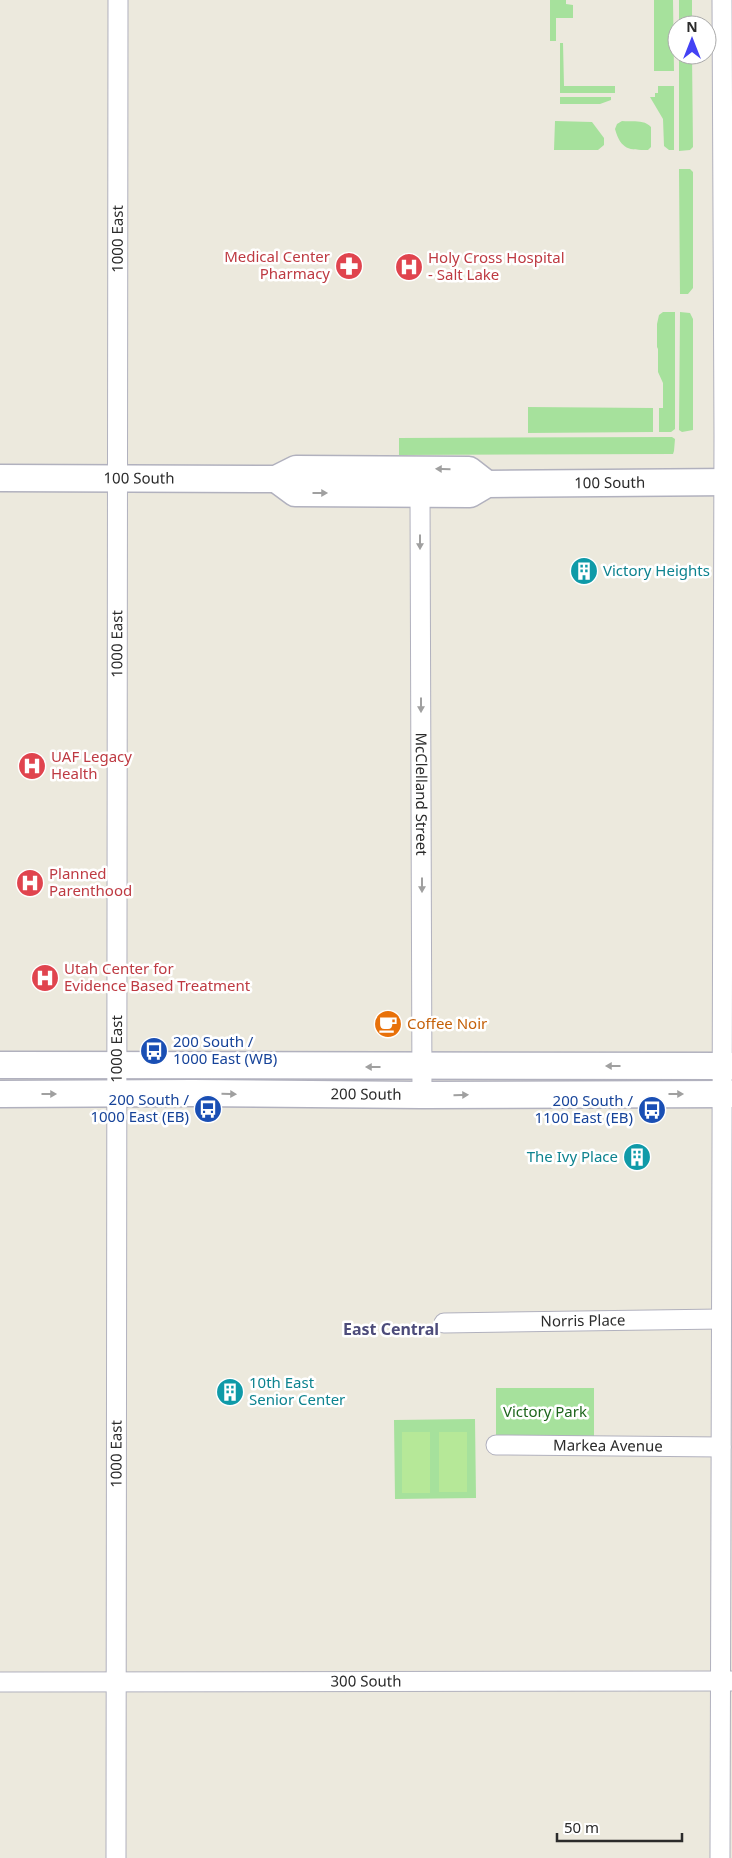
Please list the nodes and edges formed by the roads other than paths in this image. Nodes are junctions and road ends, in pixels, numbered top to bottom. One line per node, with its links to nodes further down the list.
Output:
1 (118, 0): 4 (street, 1000 East)
2 (722, 0): 6 (street)
3 (0, 478): 4 (street, 100 South)
4 (117, 478): 5 (street, 100 South); 11 (street, 1000 East)
5 (276, 479): 7 (street, 100 South, one-way to 5); 8 (street, 100 South, one-way to 8)
6 (728, 482): 7 (street, 100 South); 9 (street)
7 (487, 484): 8 (street, 100 South)
8 (420, 493): 13 (street, McClelland Street, one-way to 13)
9 (728, 740): 12 (street)
10 (0, 1065): 11 (street, 200 South)
11 (116, 1066): 13 (street, 200 South, one-way to 11); 15 (street, 1000 East)
12 (727, 1066): 13 (street, 200 South, one-way to 13); 16 (street)
13 (422, 1067): 17 (street, McClelland Street)
14 (0, 1094): 15 (street, 200 South, one-way to 15)
15 (116, 1094): 17 (street, 200 South, one-way to 17); 25 (street, 1000 East)
16 (727, 1094): 17 (street, 200 South, one-way to 16); 18 (street)
17 (422, 1096)
18 (721, 1319): 19 (street, Norris Place); 20 (street)
19 (444, 1323)
20 (726, 1382): 22 (street)
21 (496, 1445): 22 (street, Markea Avenue)
22 (720, 1447): 23 (street)
23 (726, 1681): 25 (street, 300 South); 27 (street)
24 (0, 1682): 25 (street, 300 South)
25 (116, 1682): 26 (street, 1000 East)
26 (116, 1858)
27 (720, 1858)

